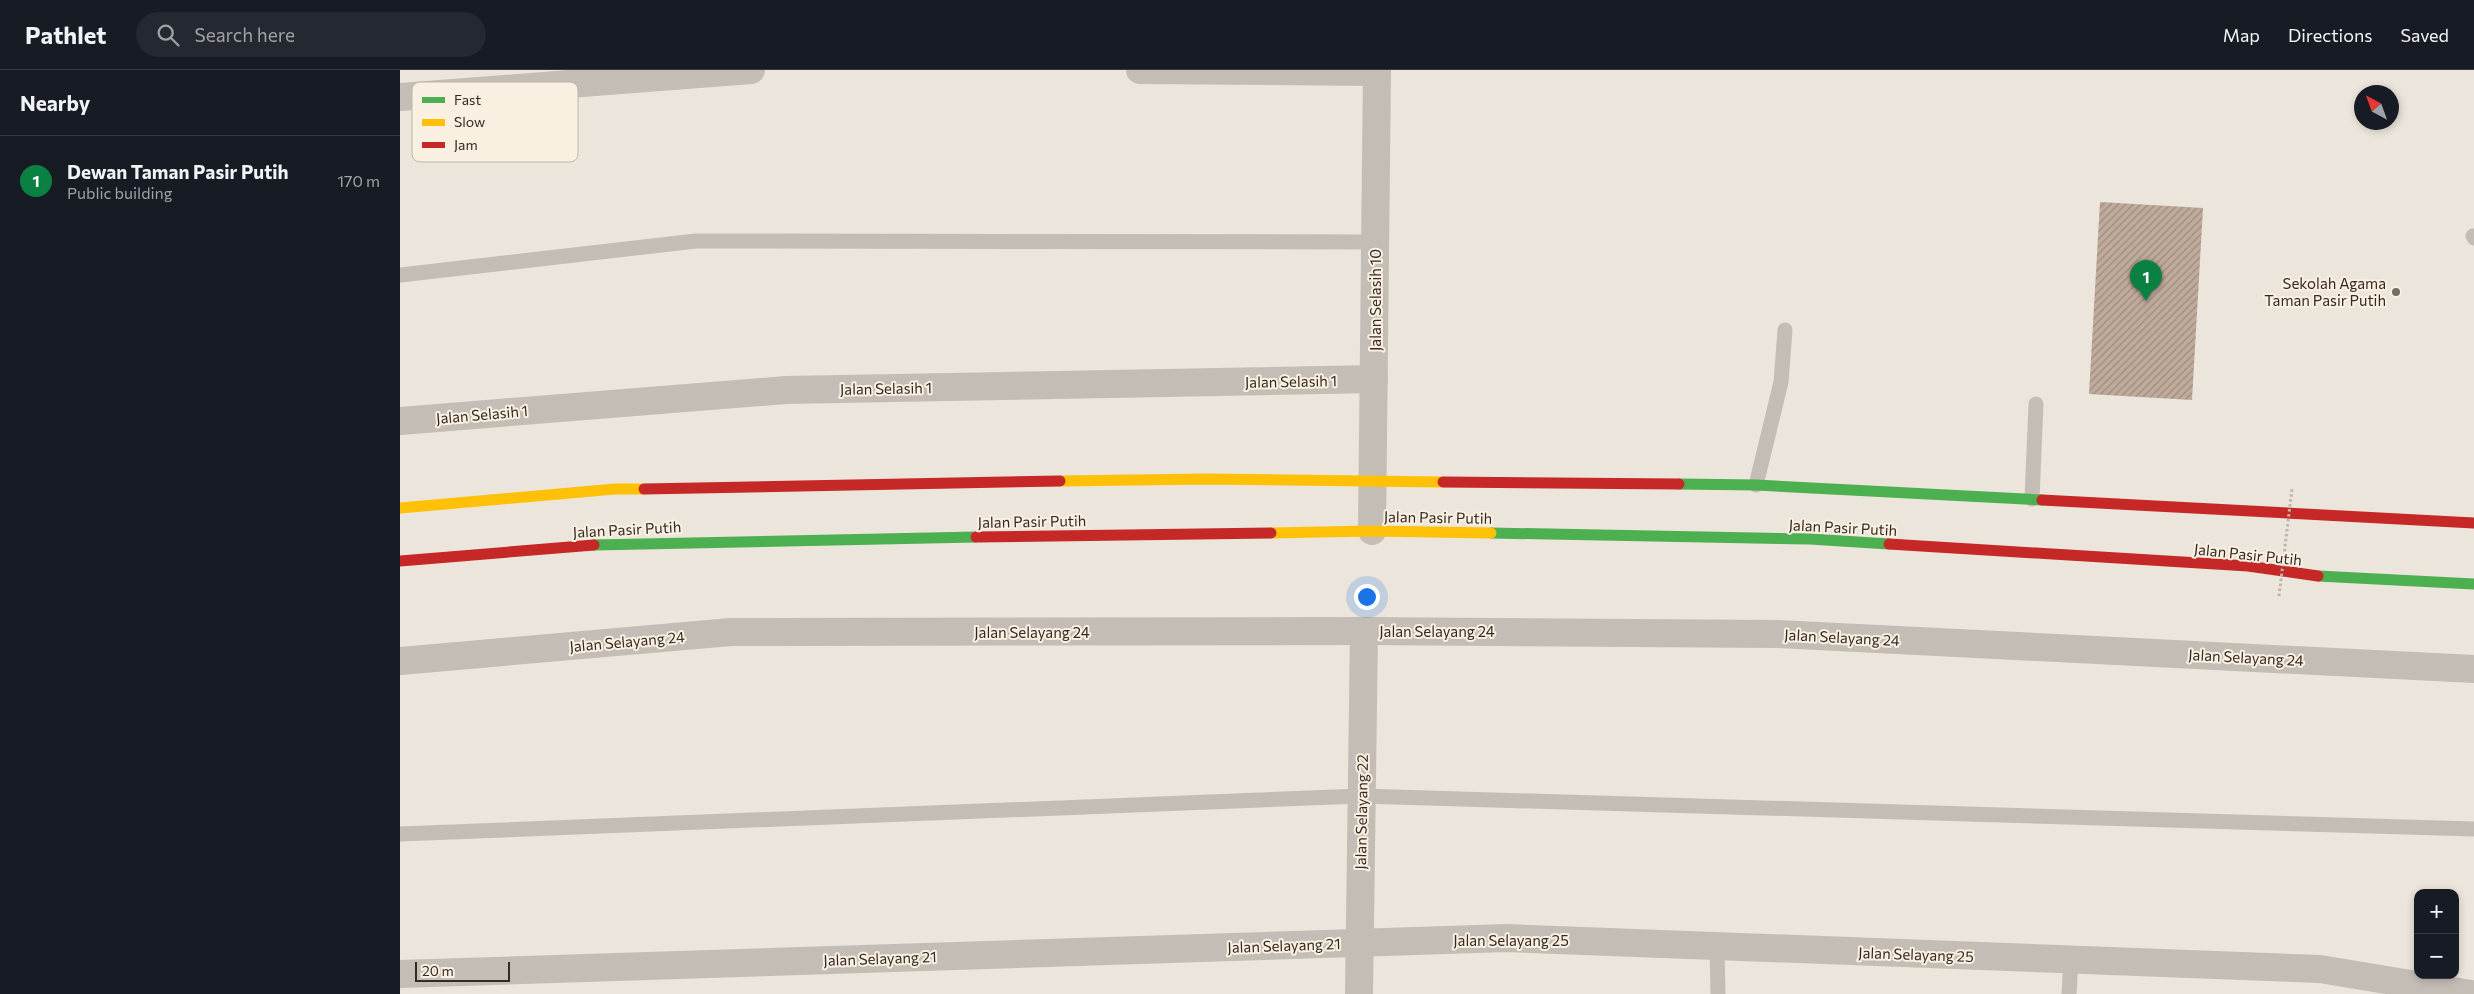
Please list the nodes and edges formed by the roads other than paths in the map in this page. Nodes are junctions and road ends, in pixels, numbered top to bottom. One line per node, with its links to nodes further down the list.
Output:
1 (751, 70): 4 (street)
2 (1140, 70): 3 (street)
3 (1377, 71): 5 (street, Jalan Selasih 10)
4 (578, 83)
5 (1375, 242): 6 (lane); 8 (street, Jalan Selasih 10)
6 (400, 275)
7 (1785, 330): 12 (lane)
8 (1374, 380): 10 (street, Jalan Selasih 1); 11 (street, Jalan Selasih 10)
9 (2036, 404): 13 (lane)
10 (400, 421)
11 (1372, 482): 12 (main road); 14 (main road); 16 (street, Jalan Selasih 10)
12 (1756, 485): 13 (main road)
13 (2032, 500): 15 (main road)
14 (400, 508)
15 (2474, 523)
16 (1372, 531): 17 (main road, Jalan Pasir Putih); 18 (main road, Jalan Pasir Putih)
17 (400, 560)
18 (2474, 584)
19 (1364, 631): 20 (street, Jalan Selayang 24); 21 (street, Jalan Selayang 24); 22 (street, Jalan Selayang 22)
20 (400, 661)
21 (2474, 669)
22 (1362, 796): 23 (lane); 24 (lane); 25 (street, Jalan Selayang 22)
23 (2474, 829)
24 (400, 834)
25 (1359, 943): 26 (street, Jalan Selayang 25); 28 (street, Jalan Selayang 21); 29 (street, Jalan Selayang 22)
26 (1717, 946): 27 (street, Jalan Selayang 25); 30 (lane)
27 (2071, 960): 31 (lane); 32 (street, Jalan Selayang 25)
28 (400, 974)
29 (1359, 994)
30 (1718, 994)
31 (2069, 994)
32 (2471, 994)

